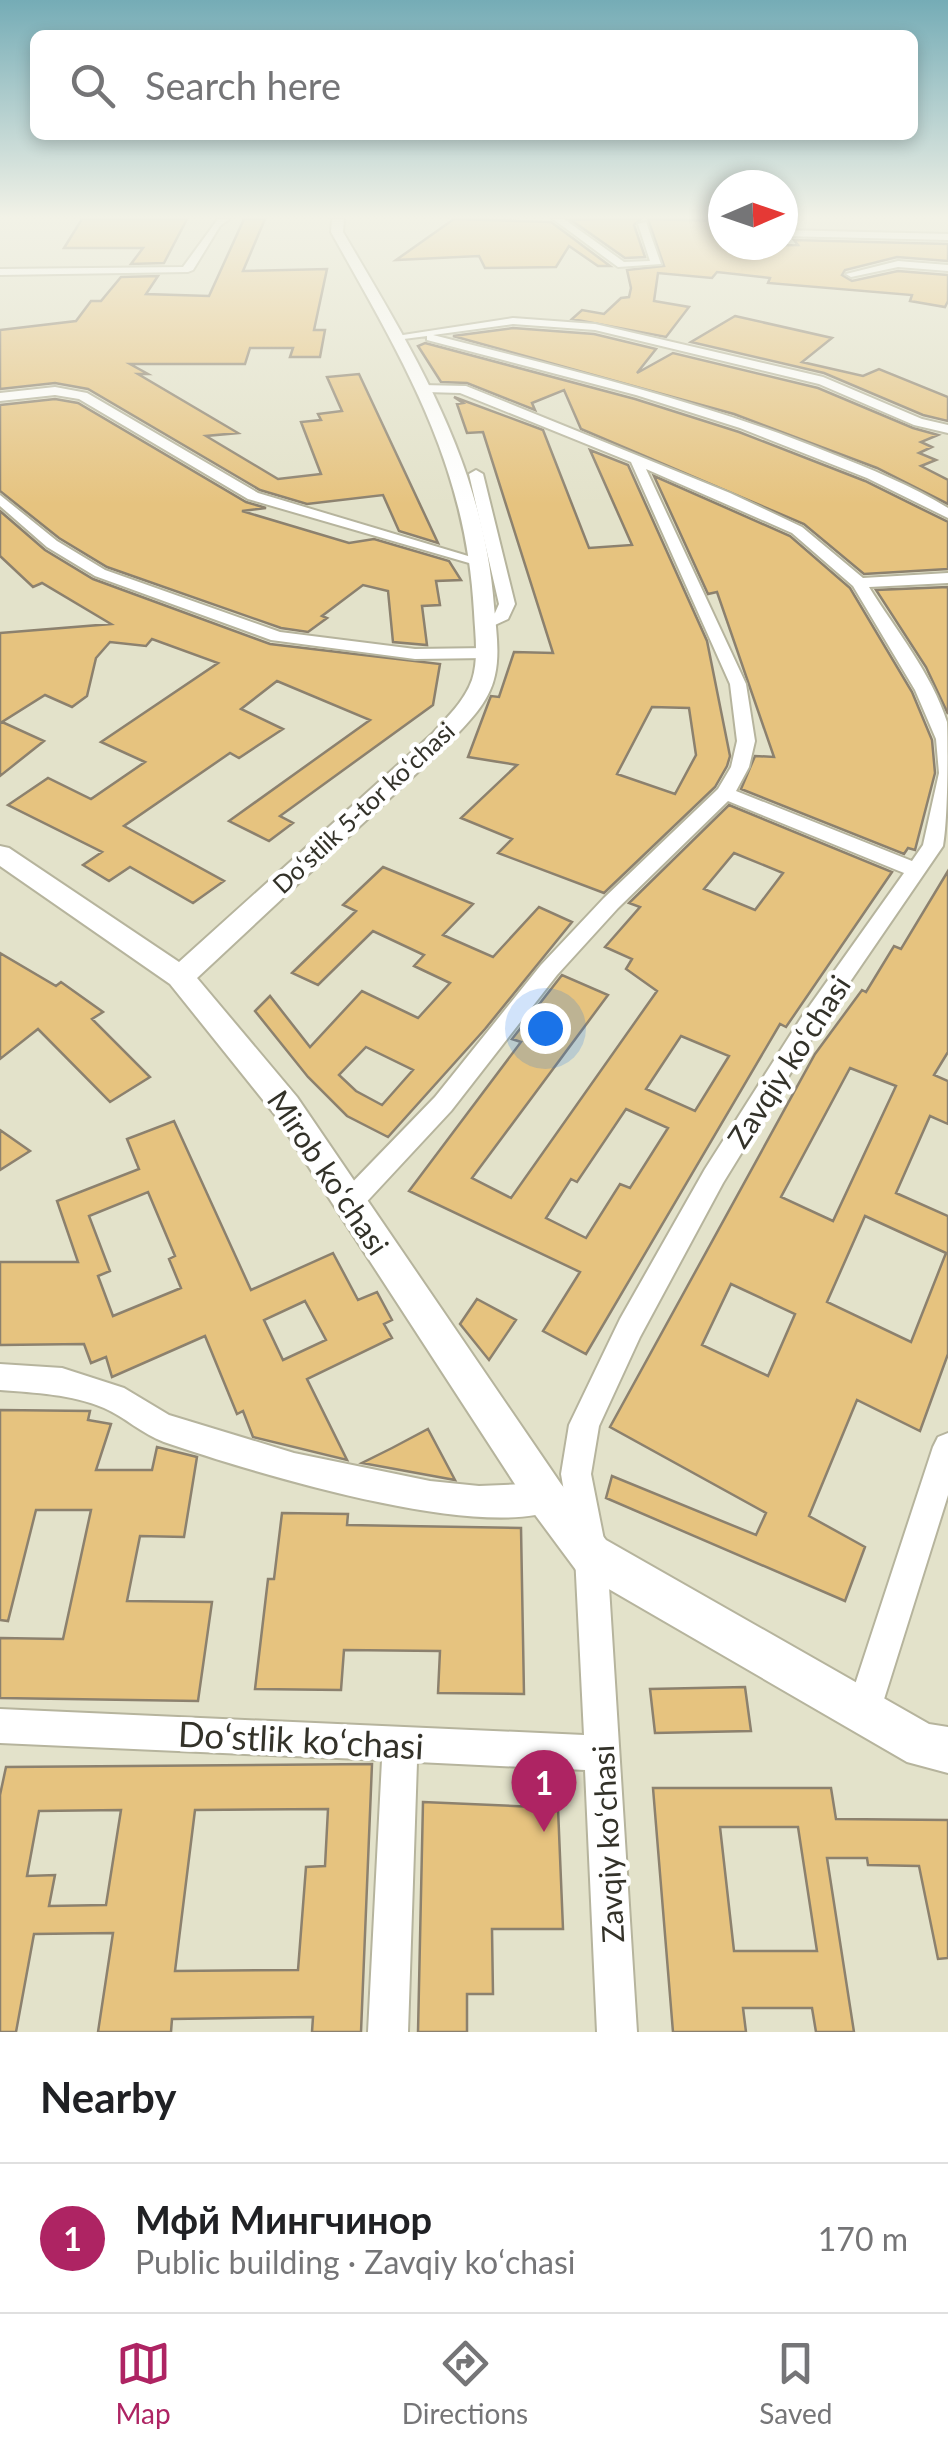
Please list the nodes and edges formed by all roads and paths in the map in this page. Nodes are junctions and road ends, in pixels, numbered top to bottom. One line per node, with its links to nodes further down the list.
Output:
1 (392, 314): 2 (street, Doʻstlik 5-tor koʻchasi)
2 (407, 336): 3 (street, Doʻstlik 5-tor koʻchasi); 5 (street); 9 (street)
3 (426, 388): 6 (street, Zavqiy koʻchasi); 10 (street, Doʻstlik 5-tor koʻchasi)
4 (0, 398): 10 (street)
5 (948, 429)
6 (638, 464): 12 (street, Zavqiy koʻchasi); 15 (street)
7 (476, 474): 13 (street)
8 (0, 499): 14 (street)
9 (948, 514)
10 (480, 562): 13 (street, Doʻstlik 5-tor koʻchasi)
11 (948, 578): 12 (street)
12 (859, 583): 16 (street, Zavqiy koʻchasi)
13 (484, 625): 14 (street, Doʻstlik 5-tor koʻchasi)
14 (487, 653): 19 (street, Doʻstlik 5-tor koʻchasi)
15 (725, 794): 18 (street); 20 (street)
16 (940, 848): 18 (street, Zavqiy koʻchasi)
17 (0, 854): 19 (street, Mirob koʻchasi)
18 (915, 870): 24 (street, Zavqiy koʻchasi)
19 (180, 977): 20 (street, Mirob koʻchasi)
20 (350, 1202): 23 (street, Mirob koʻchasi)
21 (0, 1377): 23 (street)
22 (948, 1447): 25 (street)
23 (546, 1498): 24 (street, Mirob koʻchasi)
24 (590, 1555): 25 (street); 29 (street, Zavqiy koʻchasi)
25 (863, 1712): 28 (street)
26 (0, 1726): 27 (street, Doʻstlik koʻchasi)
27 (400, 1743): 29 (street, Doʻstlik koʻchasi); 30 (street)
28 (948, 1750)
29 (603, 1753): 31 (street, Zavqiy koʻchasi)
30 (388, 2032)
31 (618, 2032)

